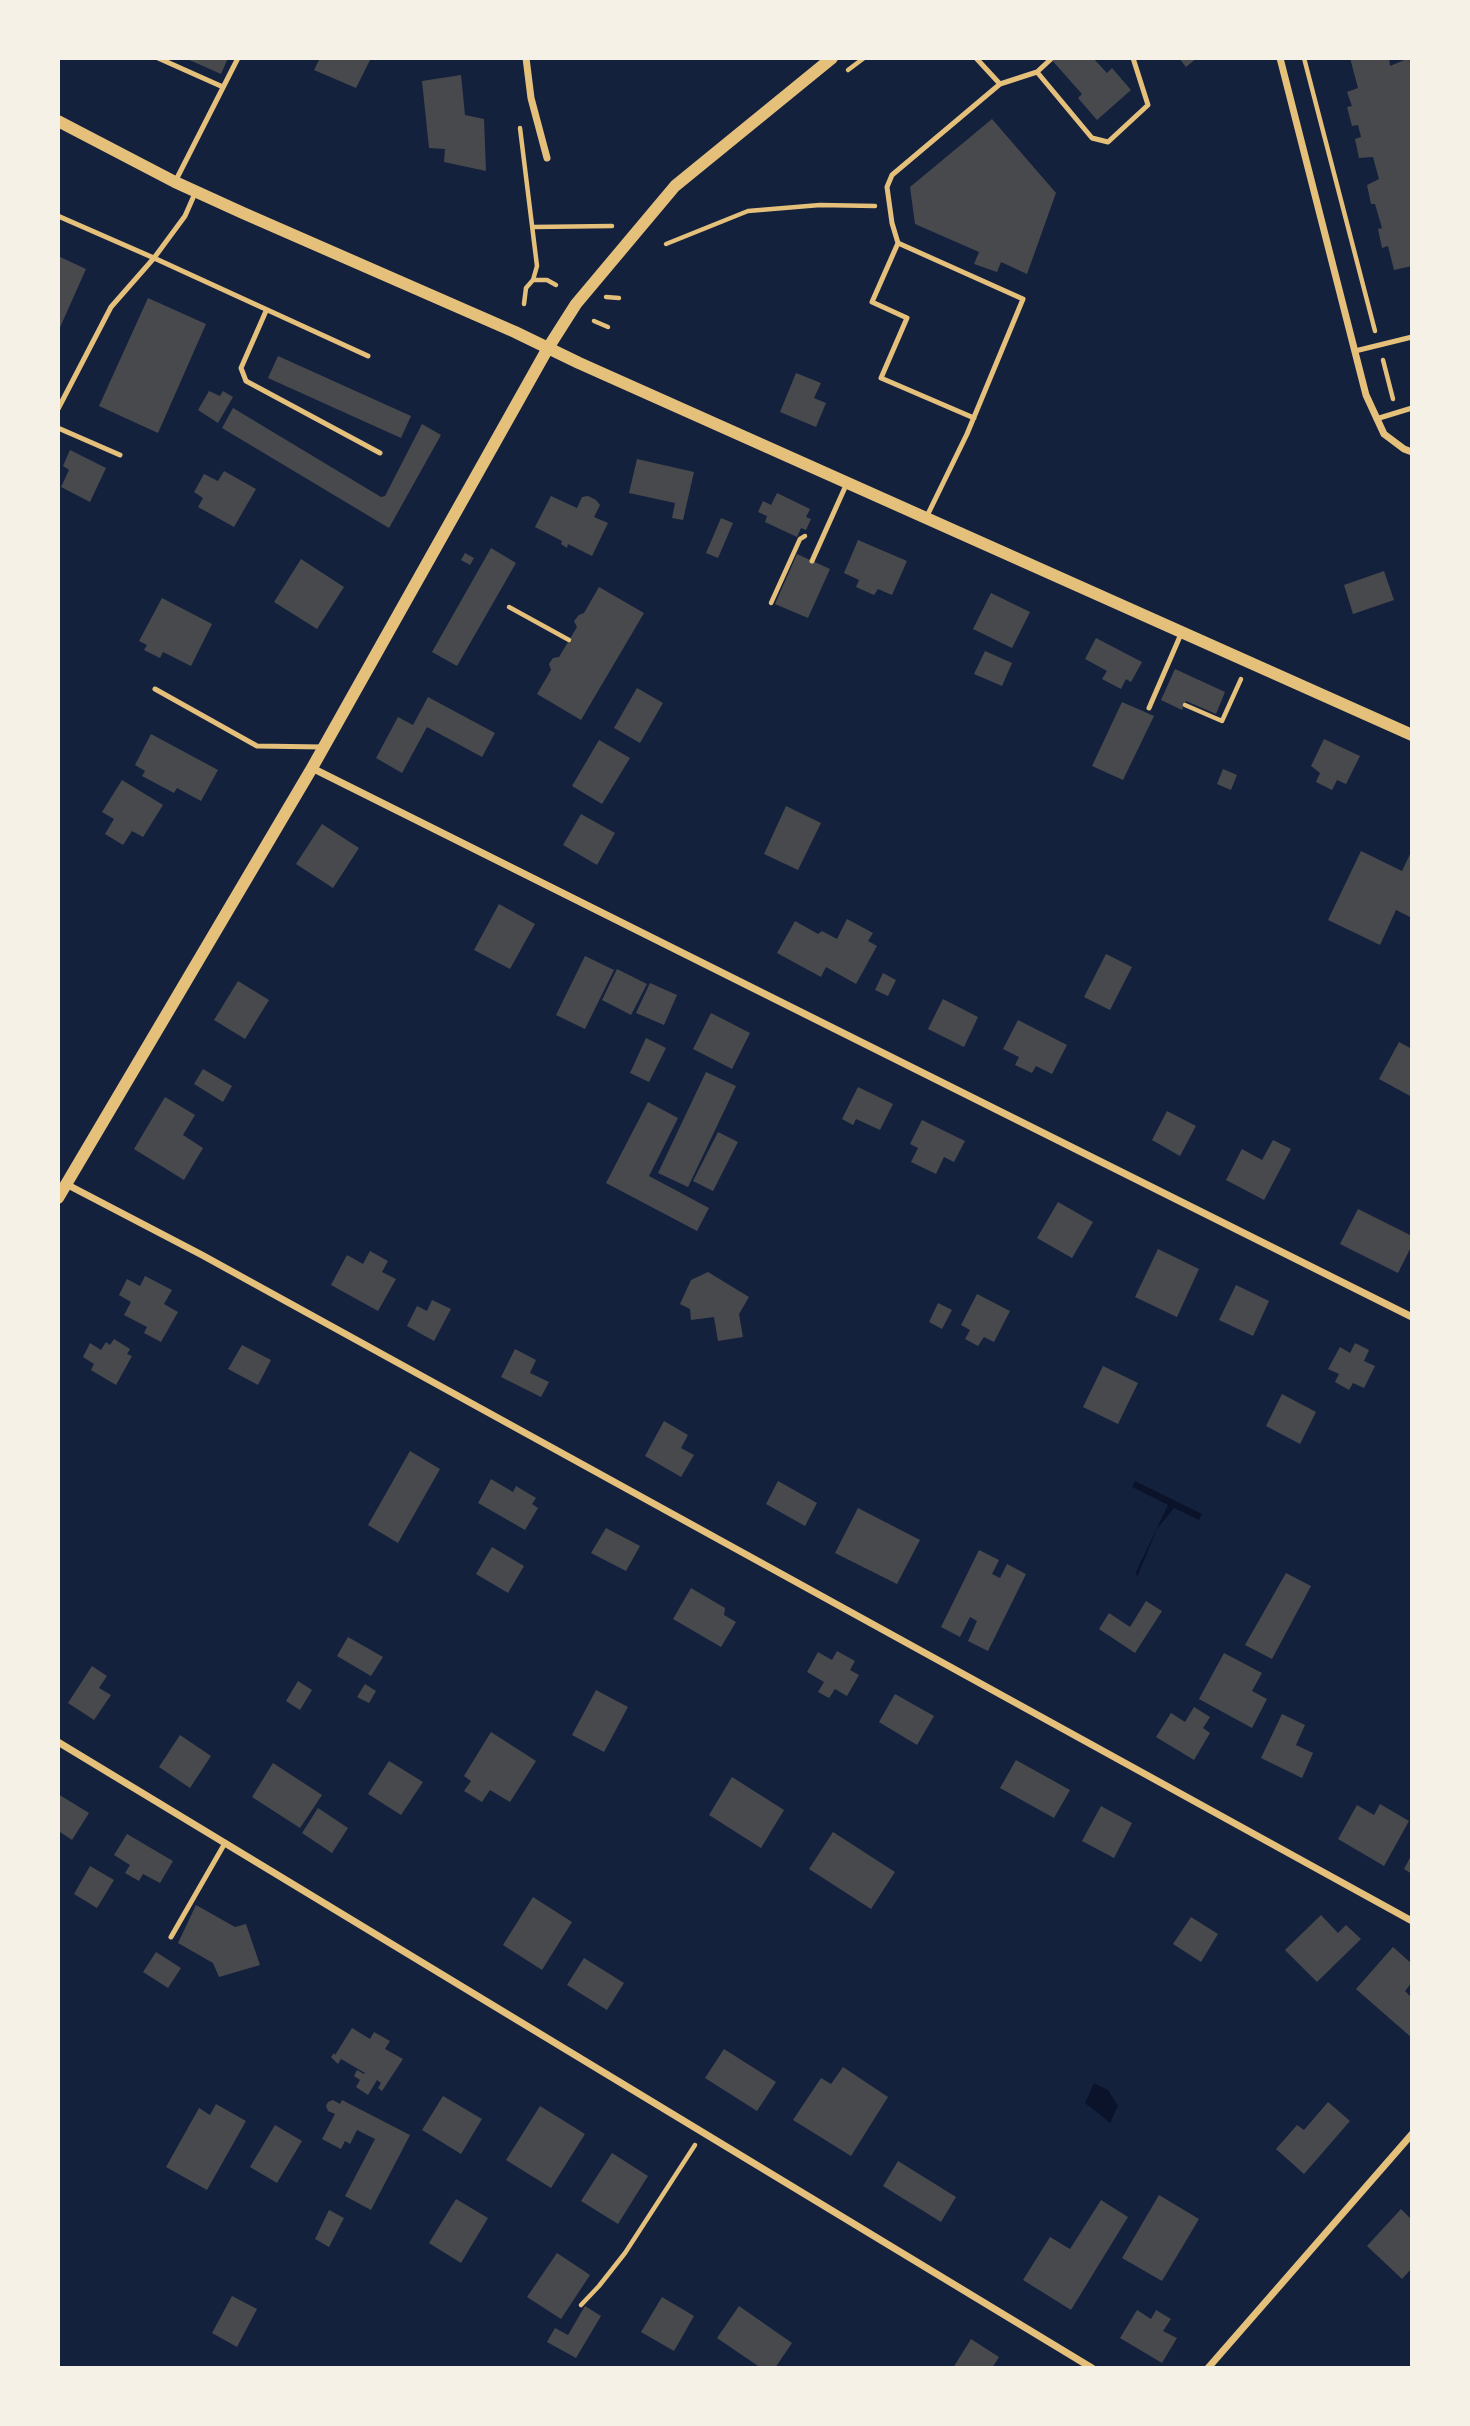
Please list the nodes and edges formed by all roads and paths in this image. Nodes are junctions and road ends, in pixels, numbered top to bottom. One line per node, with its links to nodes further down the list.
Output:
1 (158, 58): 12 (lane)
2 (237, 58): 12 (lane)
3 (526, 58): 13 (street)
4 (832, 58): 33 (street)
5 (976, 58): 11 (lane)
6 (1133, 58): 10 (lane)
7 (1280, 58): 34 (street)
8 (1304, 58): 32 (path)
9 (1051, 59): 10 (lane)
10 (1037, 72): 11 (lane)
11 (1000, 84): 22 (lane)
12 (223, 87): 16 (lane)
13 (531, 98): 15 (street); 21 (path)
14 (58, 121): 16 (street)
15 (547, 158)
16 (175, 182): 17 (street)
17 (196, 191): 24 (lane); 33 (street)
18 (875, 206): 23 (path)
19 (58, 216): 24 (lane)
20 (612, 226): 21 (path)
21 (533, 227): 25 (path)
22 (898, 243): 39 (lane); 39 (lane)
23 (666, 244)
24 (154, 258): 28 (lane); 37 (lane)
25 (533, 280): 26 (path); 27 (path)
26 (556, 285)
27 (524, 304)
28 (266, 311): 35 (lane); 43 (lane)
29 (594, 321): 30 (path)
30 (608, 327)
31 (1412, 337): 32 (lane)
32 (1379, 346): 34 (lane); 38 (path)
33 (548, 348): 45 (street); 58 (street)
34 (1355, 351): 40 (street)
35 (368, 356)
36 (1412, 408): 38 (lane)
37 (58, 409)
38 (1397, 413): 40 (lane)
39 (974, 418): 46 (lane)
40 (1376, 419): 42 (street)
41 (58, 428): 44 (lane)
42 (1412, 452)
43 (380, 453)
44 (120, 455)
45 (847, 483): 46 (street); 48 (lane)
46 (926, 517): 51 (street)
47 (817, 529): 49 (path)
48 (811, 561)
49 (771, 603)
50 (509, 607): 52 (path)
51 (1181, 633): 53 (street); 56 (lane)
52 (569, 640)
53 (1248, 663): 55 (path); 57 (street)
54 (155, 689): 58 (lane)
55 (1185, 705)
56 (1149, 708)
57 (1412, 735)
58 (323, 747): 59 (street)
59 (312, 768): 60 (street); 62 (street)
60 (66, 1184): 61 (street); 65 (street)
61 (58, 1198)
62 (1412, 1317)
63 (58, 1742): 64 (street)
64 (225, 1843): 66 (lane); 67 (street)
65 (1412, 1921)
66 (171, 1937)
67 (704, 2133): 69 (path); 70 (street)
68 (1412, 2134): 71 (street)
69 (581, 2305)
70 (1091, 2368)
71 (1208, 2368)

